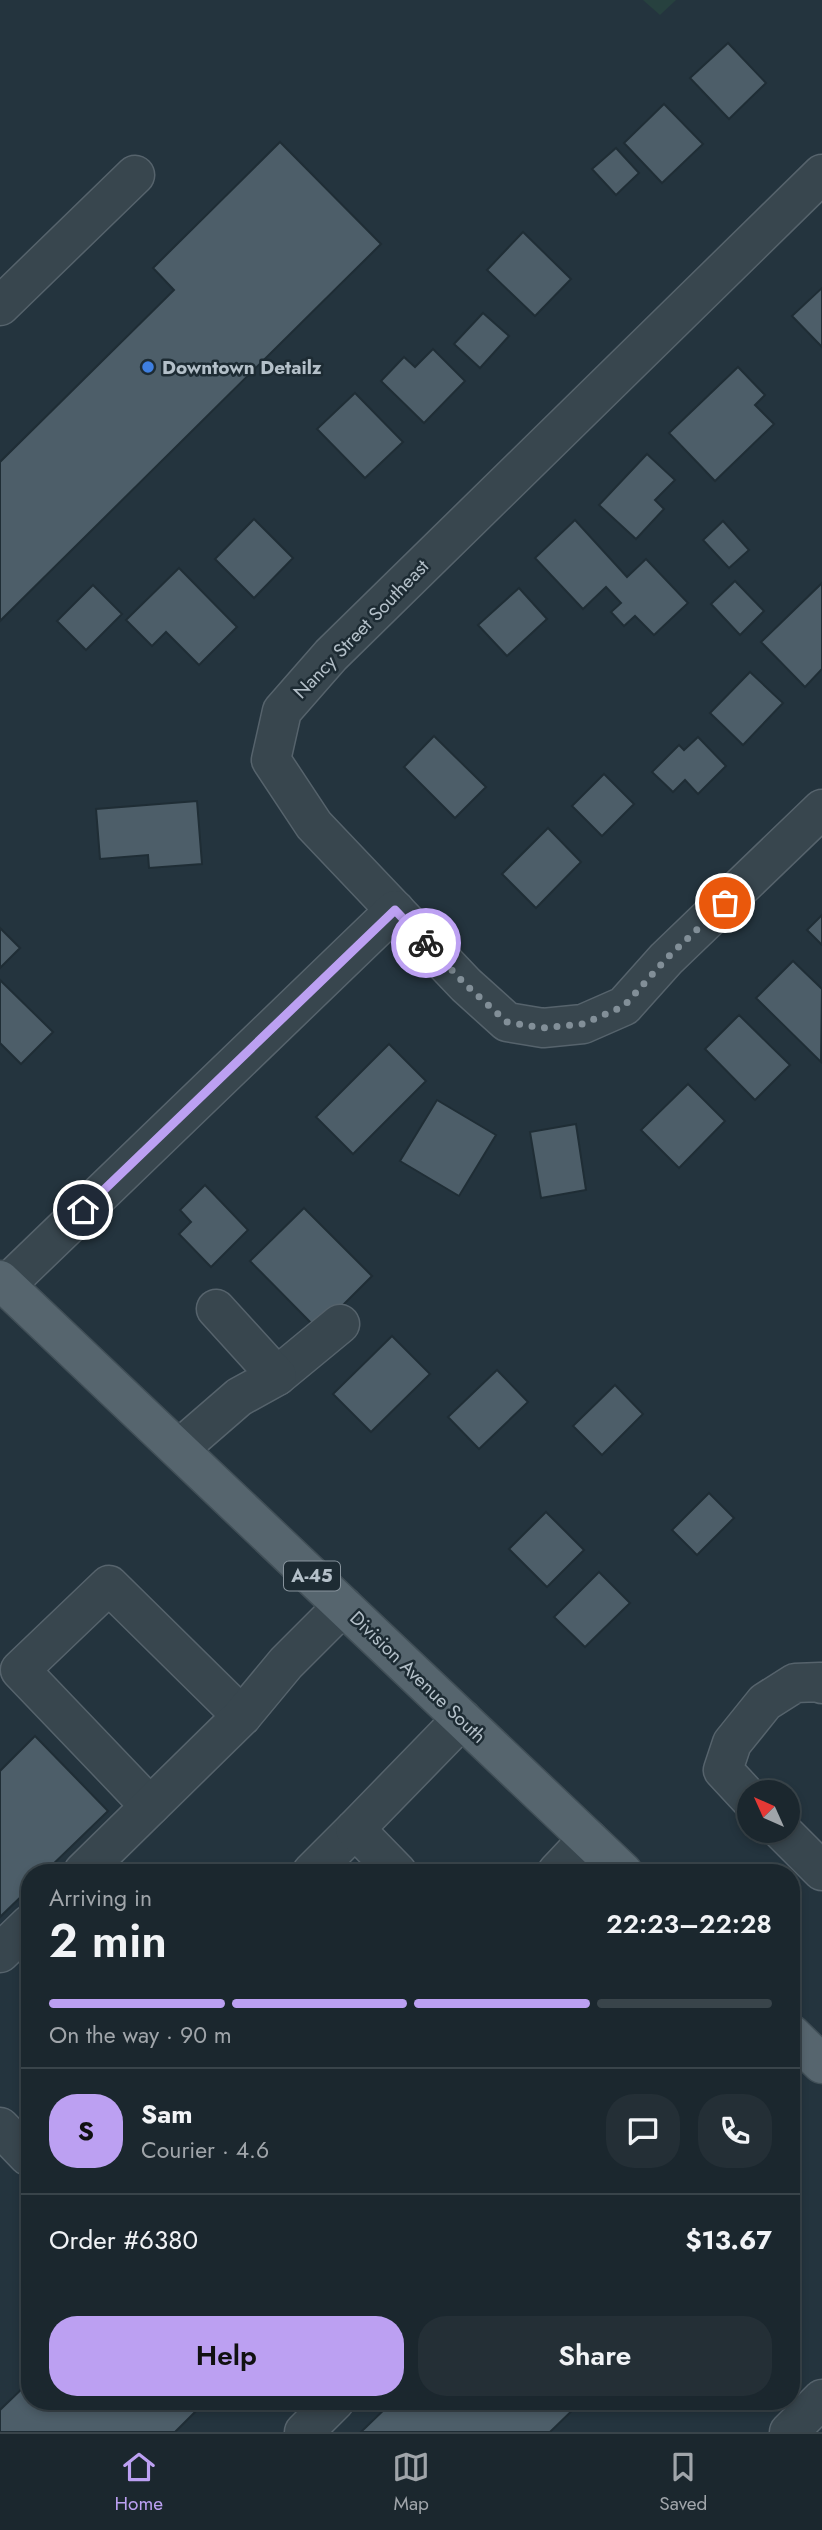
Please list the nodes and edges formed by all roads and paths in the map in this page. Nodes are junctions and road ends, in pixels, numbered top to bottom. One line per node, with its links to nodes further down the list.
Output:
1 (822, 174): 5 (street, Nancy Street Southeast)
2 (135, 176): 3 (street)
3 (0, 306)
4 (822, 809): 5 (street, Nancy Street Southeast)
5 (395, 910): 6 (street)
6 (3, 1282): 10 (main road, Division Avenue South / A-45)
7 (216, 1309): 9 (street)
8 (340, 1324): 9 (street)
9 (277, 1376): 10 (street)
10 (178, 1449): 11 (main road, Division Avenue South / A-45)
11 (343, 1606): 14 (street); 15 (main road, Division Avenue South / A-45)
12 (10, 1668): 14 (street); 17 (street)
13 (821, 1682): 16 (street)
14 (242, 1716): 17 (street)
15 (462, 1719): 18 (street); 19 (main road, Division Avenue South / A-45)
16 (737, 1785)
17 (150, 1806): 21 (street)
18 (355, 1829): 22 (street); 23 (street)
19 (588, 1839): 24 (street); 25 (main road, Division Avenue South / A-45)
20 (793, 1843): 26 (street)
21 (91, 1864)
22 (320, 1864)
23 (389, 1864)
24 (565, 1864)
25 (615, 1864)
26 (822, 1871)
27 (21, 1933): 28 (street)
28 (0, 1953)
29 (800, 2043): 30 (main road)
30 (822, 2064)
31 (0, 2127): 32 (street)
32 (21, 2149)
33 (822, 2399): 36 (street)
34 (326, 2410): 35 (street)
35 (304, 2432)
36 (789, 2432)

